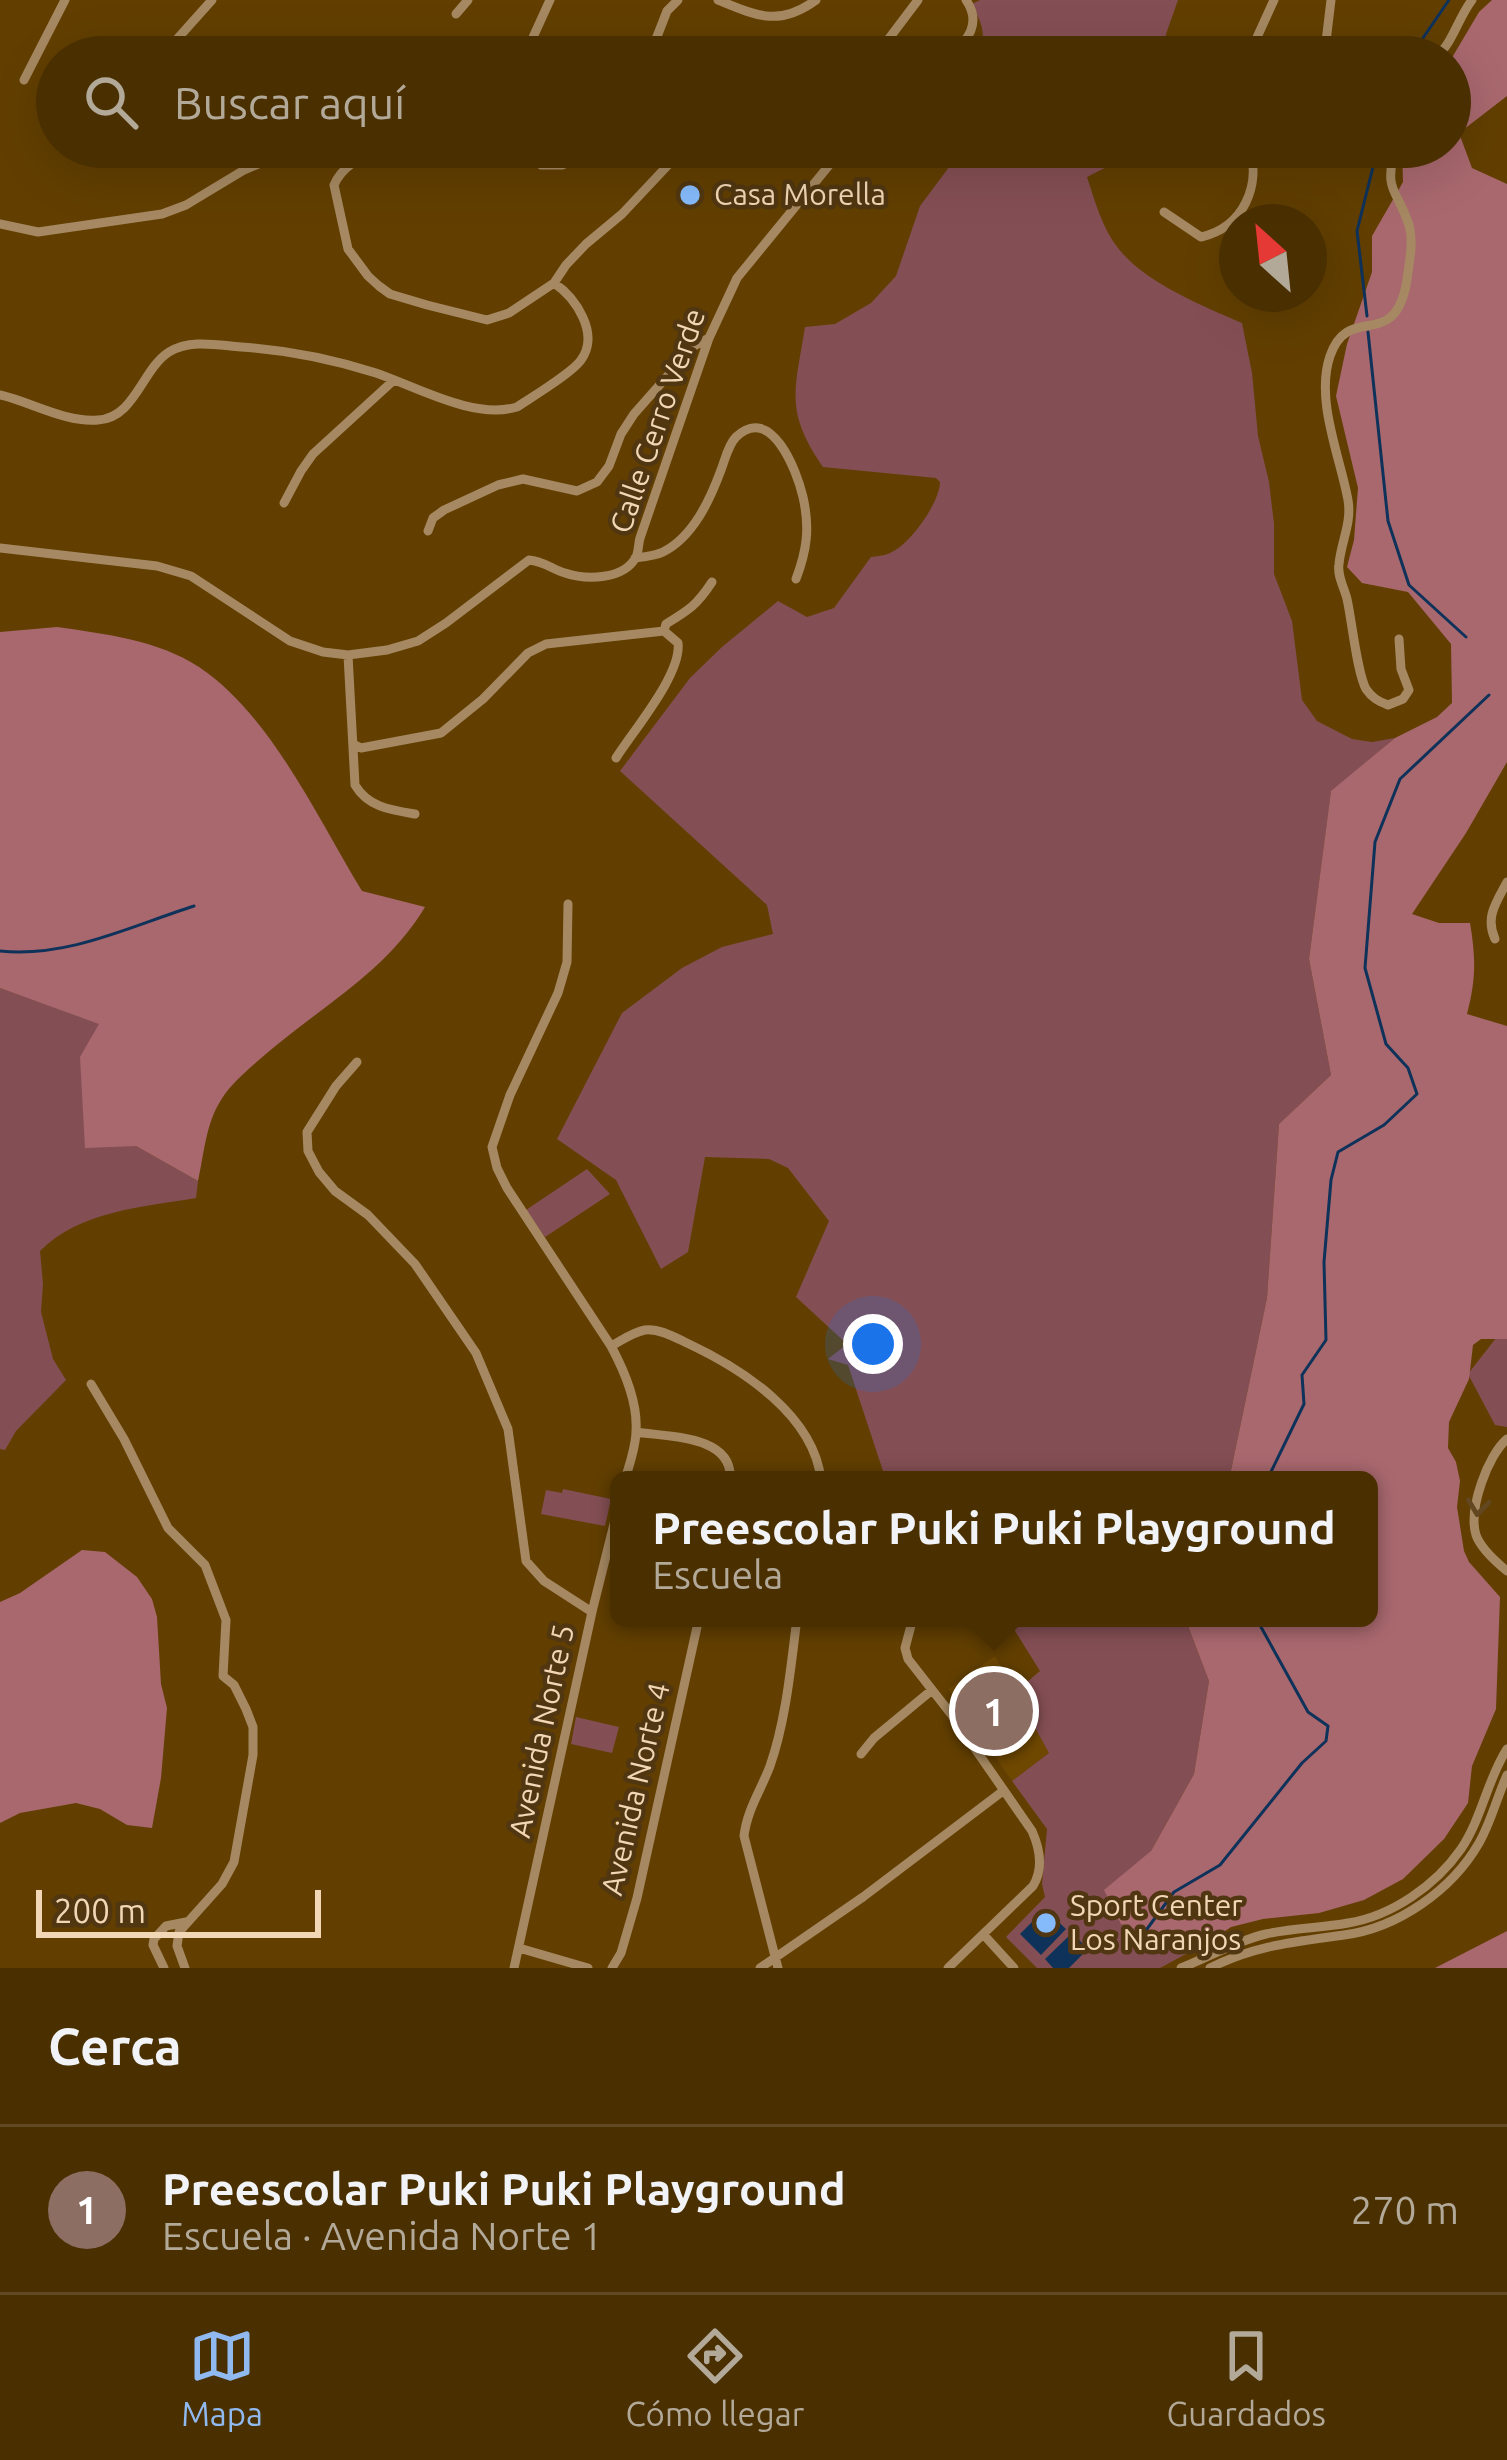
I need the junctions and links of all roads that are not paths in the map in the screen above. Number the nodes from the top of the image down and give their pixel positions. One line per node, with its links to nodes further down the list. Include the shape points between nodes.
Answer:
1 (65, 0): 14 (street)
2 (212, 0): 15 (street)
3 (468, 0): 13 (street)
4 (550, 0): 16 (street)
5 (678, 0): 17 (street)
6 (718, 0): 7 (street, via 780,18)
7 (816, 0)
8 (918, 0): 18 (street)
9 (966, 0): 19 (street, via 973,9)
10 (1274, 0): 20 (street)
11 (1331, 0): 21 (street)
12 (1472, 0): 22 (street)
13 (456, 14)
14 (47, 36)
15 (180, 36)
16 (534, 36)
17 (657, 36)
18 (891, 36)
19 (969, 36)
20 (1258, 36)
21 (1326, 36)
22 (1451, 36)
23 (36, 57): 24 (street)
24 (24, 80)
25 (249, 168): 32 (street, via 161,214 38,232)
26 (345, 168): 33 (street, via 334,185 348,248 390,294 488,320)
27 (665, 168): 33 (street)
28 (827, 168): 34 (street, Calle Cerro Verde, via 736,278)
29 (1255, 168): 31 (street, via 1245,206 1214,234 1201,237)
30 (1392, 168): 44 (street, via 1390,183 1410,228 1401,303 1382,325 1344,333 1325,373 1349,516 1340,579 1363,682 1388,705 1408,690)
31 (1164, 212)
32 (0, 224)
33 (554, 284): 35 (street, via 583,316 587,345 580,362 517,407 471,408)
34 (709, 338): 38 (street, via 634,414 597,482 578,491 524,479 498,485 444,510); 40 (street, Calle Cerro Verde)
35 (394, 380): 36 (street, via 318,357 194,344 166,354 134,397 104,420); 37 (street, via 313,454)
36 (0, 394)
37 (284, 503)
38 (428, 531)
39 (0, 548): 45 (street, Calle Cerro Verde, via 191,576 290,641)
40 (635, 559): 41 (street, via 662,553 683,536 712,494 732,441 759,427 775,435 802,496 808,548); 45 (street, Calle Cerro Verde, via 610,575 590,576 529,560 418,641)
41 (796, 578)
42 (712, 582): 43 (street)
43 (664, 631): 46 (street, via 546,644 441,733); 47 (street, via 680,656)
44 (1399, 639)
45 (348, 655): 46 (street)
46 (355, 746): 48 (street, via 358,792 377,806)
47 (616, 758)
48 (415, 814)
49 (1507, 883): 51 (street, via 1491,910)
50 (568, 904): 53 (street, via 558,993 492,1147 507,1188)
51 (1496, 939)
52 (357, 1062): 62 (street, via 308,1132 308,1151 335,1191 415,1264 476,1353 508,1429 526,1561)
53 (611, 1346): 55 (street, via 633,1399); 59 (street, via 656,1330 743,1373 774,1397)
54 (92, 1384): 71 (street, via 168,1528 206,1565 226,1620 223,1676 253,1726 234,1862)
55 (636, 1432): 57 (street); 58 (street, via 709,1445)
56 (1507, 1439): 61 (street, one-way to 61, via 1478,1492 1475,1518 1476,1535)
57 (627, 1471)
58 (731, 1471)
59 (820, 1471)
60 (610, 1540): 62 (street, Avenida Norte 5)
61 (1507, 1571)
62 (592, 1612): 73 (street, Avenida Norte 5)
63 (697, 1627): 79 (street, Avenida Norte 4, via 637,1898)
64 (796, 1627): 74 (street, via 771,1764 744,1836)
65 (910, 1627): 66 (street, via 904,1648)
66 (932, 1690): 68 (street); 70 (street)
67 (1507, 1749): 83 (street, via 1464,1845 1415,1894 1371,1918 1264,1935)
68 (861, 1754)
69 (1507, 1774): 84 (street, via 1472,1854 1416,1907 1358,1933 1293,1940)
70 (1003, 1791): 72 (street, via 1032,1831 1040,1862 1033,1886); 74 (street)
71 (186, 1922): 75 (street, via 154,1939); 76 (street, via 177,1946)
72 (983, 1934): 81 (street); 82 (street)
73 (519, 1948): 77 (street, Avenida Norte 5); 78 (street)
74 (776, 1962): 80 (street)
75 (164, 1968)
76 (184, 1968)
77 (514, 1968)
78 (588, 1968)
79 (612, 1968)
80 (760, 1968)
81 (948, 1968)
82 (1014, 1968)
83 (1180, 1968)
84 (1210, 1968)

